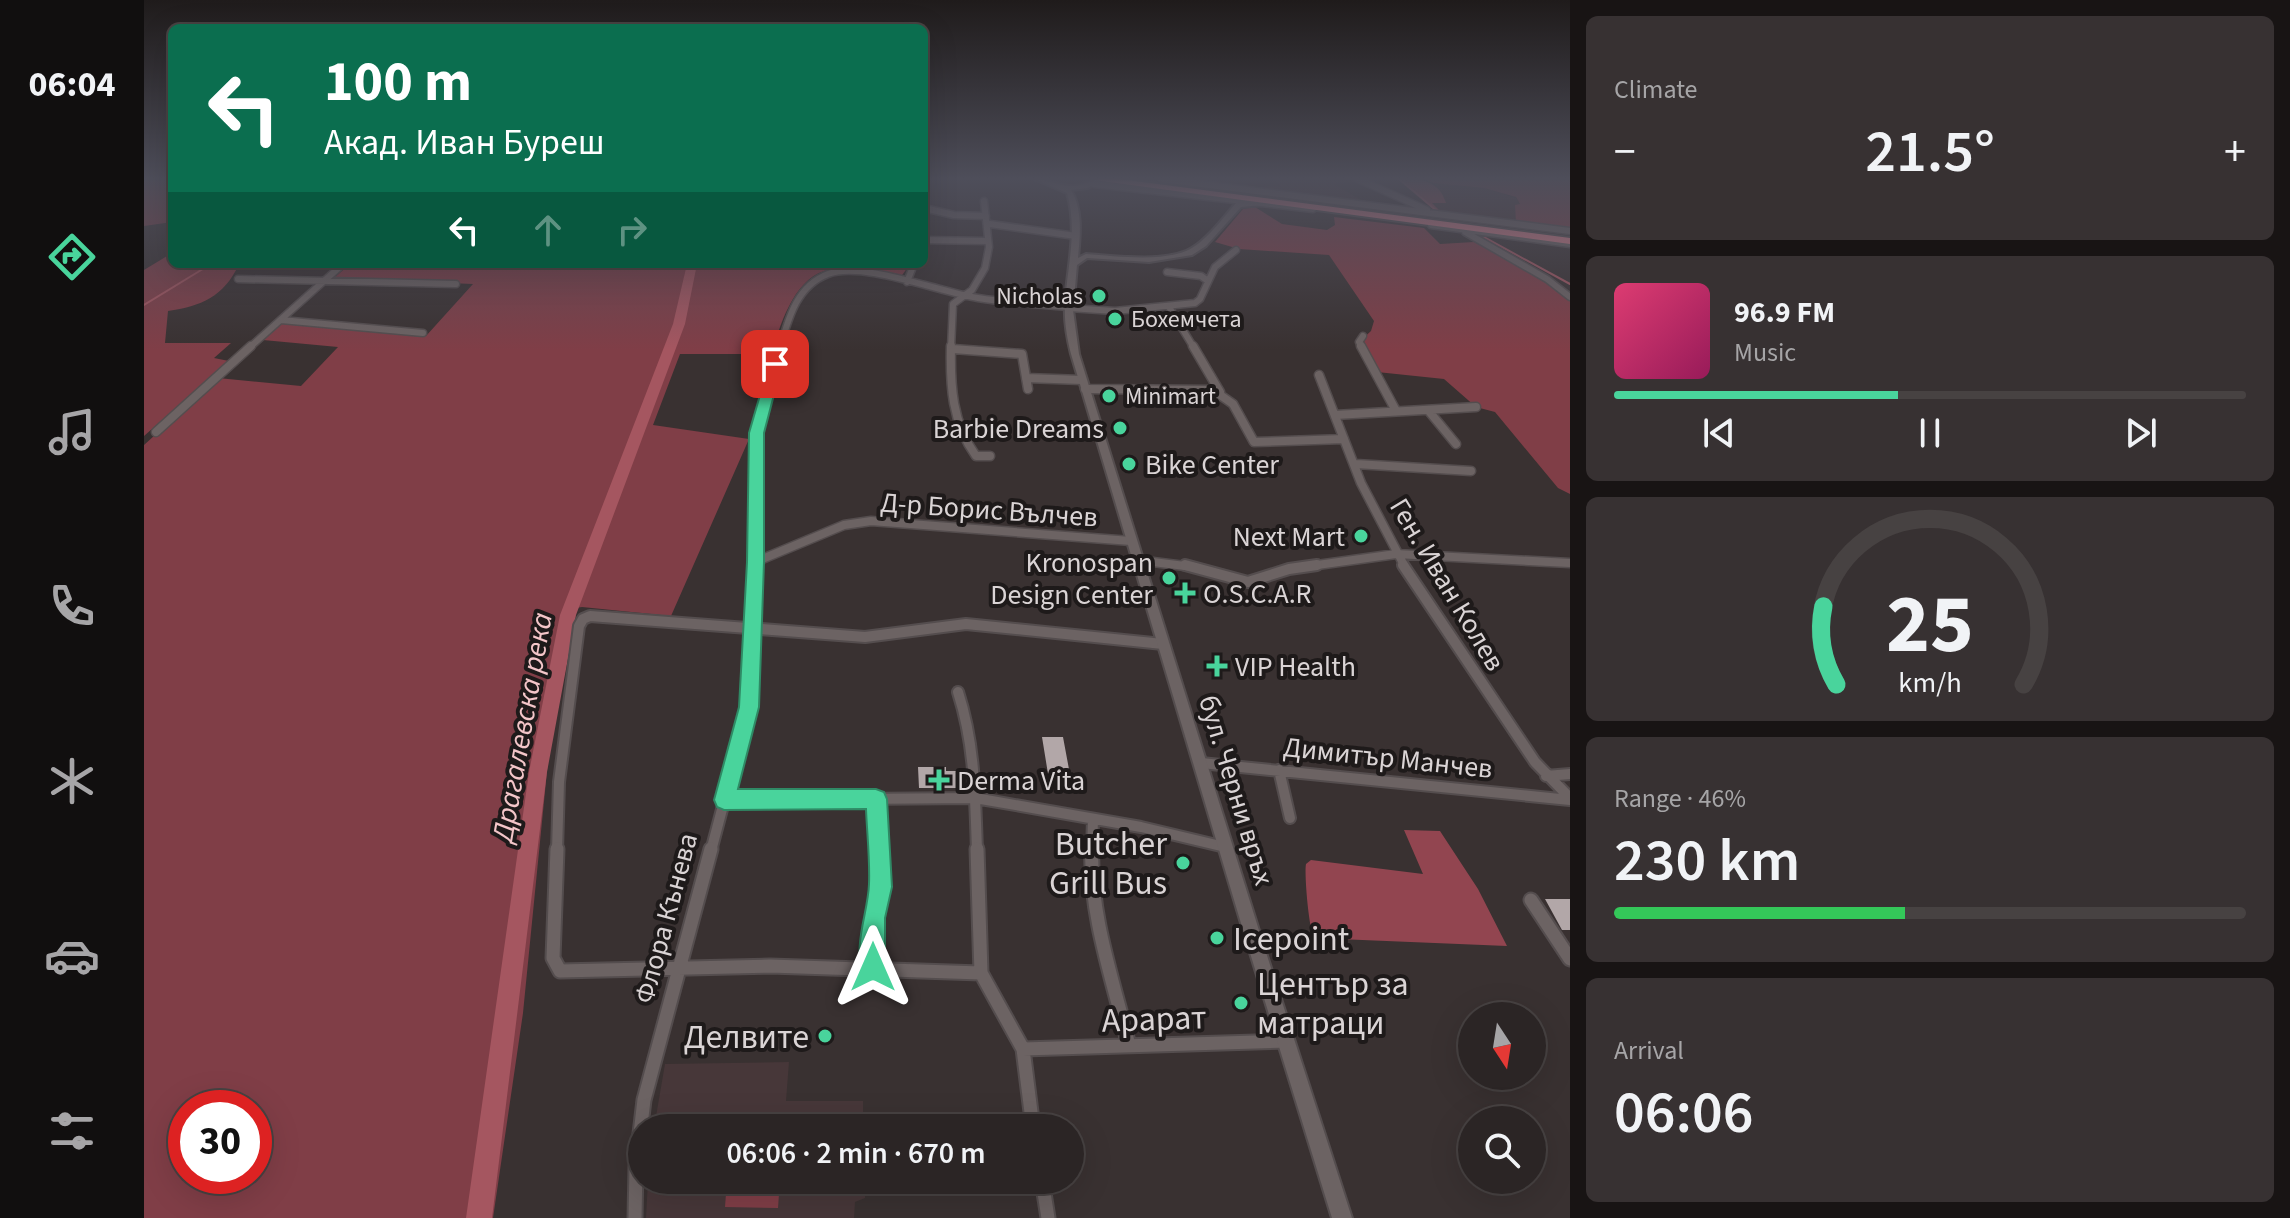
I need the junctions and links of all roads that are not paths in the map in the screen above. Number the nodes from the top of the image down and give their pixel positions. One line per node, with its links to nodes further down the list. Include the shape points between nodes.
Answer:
1 (988, 236): 8 (street)
2 (1076, 236): 10 (main road, бул. Черни връх)
3 (1211, 236): 10 (main road, via 1182,256 1086,256)
4 (1471, 236): 20 (street)
5 (1541, 236): 6 (street)
6 (1570, 238)
7 (928, 240): 8 (street)
8 (987, 241): 19 (street, via 984,273)
9 (1236, 250): 16 (street, via 1215,267)
10 (1073, 264): 21 (main road, бул. Черни връх)
11 (339, 268): 15 (street)
12 (912, 268): 17 (street)
13 (1167, 272): 16 (street)
14 (238, 279): 15 (street)
15 (324, 281): 18 (street); 23 (street)
16 (1208, 281): 22 (street, via 1198,301)
17 (907, 282): 19 (street, Флора Кънева); 45 (street, Флора Кънева, via 831,273 791,310 756,433)
18 (456, 284)
19 (962, 296): 21 (street, Флора Кънева); 26 (street, via 953,304)
20 (1570, 297)
21 (1069, 307): 22 (street, Флора Кънева); 29 (main road, бул. Черни връх)
22 (1169, 307): 31 (street)
23 (281, 320): 24 (street); 36 (street)
24 (423, 333)
25 (1363, 336): 33 (street, via 1359,342)
26 (953, 349): 28 (street, via 1022,354); 39 (street, via 956,421 964,442 978,457)
27 (1319, 375): 35 (street, Ген. Иван Колев)
28 (1026, 378): 29 (street); 30 (street)
29 (1084, 384): 31 (street); 42 (main road, бул. Черни връх)
30 (1028, 389)
31 (1220, 392): 37 (street, via 1254,442)
32 (1476, 407): 34 (street)
33 (1395, 409): 34 (street); 35 (street)
34 (1428, 410): 38 (street)
35 (1335, 415): 37 (street, Ген. Иван Колев)
36 (156, 432)
37 (1344, 439): 40 (street, Ген. Иван Колев)
38 (1456, 444)
39 (990, 456)
40 (1356, 464): 41 (street); 43 (street, Ген. Иван Колев)
41 (1471, 471)
42 (1131, 541): 44 (main road, бул. Черни връх); 45 (street, Д-р Борис Вълчев, via 857,522)
43 (1396, 554): 44 (street, via 1289,569 1248,582 1178,563); 46 (street); 53 (street, Ген. Иван Колев)
44 (1137, 560): 48 (main road, бул. Черни връх)
45 (755, 562): 47 (street, Флора Кънева)
46 (1570, 563)
47 (751, 630): 48 (street, via 865,637 966,624); 57 (street, Флора Кънева, via 749,707); 63 (street, via 590,616 579,626 559,782 553,958 560,971)
48 (1163, 644): 50 (main road, бул. Черни връх)
49 (958, 692): 54 (street, via 974,759)
50 (1201, 763): 51 (street, Димитър Манчев); 60 (main road, бул. Черни връх)
51 (1279, 770): 56 (street, Димитър Манчев); 58 (street)
52 (1570, 774): 53 (street)
53 (1546, 776): 56 (street, Ген. Иван Колев)
54 (975, 798): 55 (street); 59 (street); 65 (street)
55 (876, 799): 57 (street); 64 (street, via 880,887 873,918)
56 (1570, 799)
57 (724, 800): 63 (street, Флора Кънева)
58 (1290, 818)
59 (1093, 819): 60 (street); 67 (street, via 1091,869)
60 (1225, 847): 66 (main road, бул. Черни връх)
61 (1531, 900): 62 (street)
62 (1568, 951)
63 (681, 965): 64 (street); 71 (street, Флора Кънева, via 644,1100)
64 (873, 967): 65 (street)
65 (981, 973): 68 (street)
66 (1287, 1041): 67 (street, Арарат); 73 (main road, бул. Черни връх)
67 (1129, 1046): 68 (street, Арарат)
68 (1023, 1049): 69 (street)
69 (1031, 1114)
70 (1044, 1194): 72 (street)
71 (635, 1218)
72 (1048, 1218)
73 (1342, 1218)

